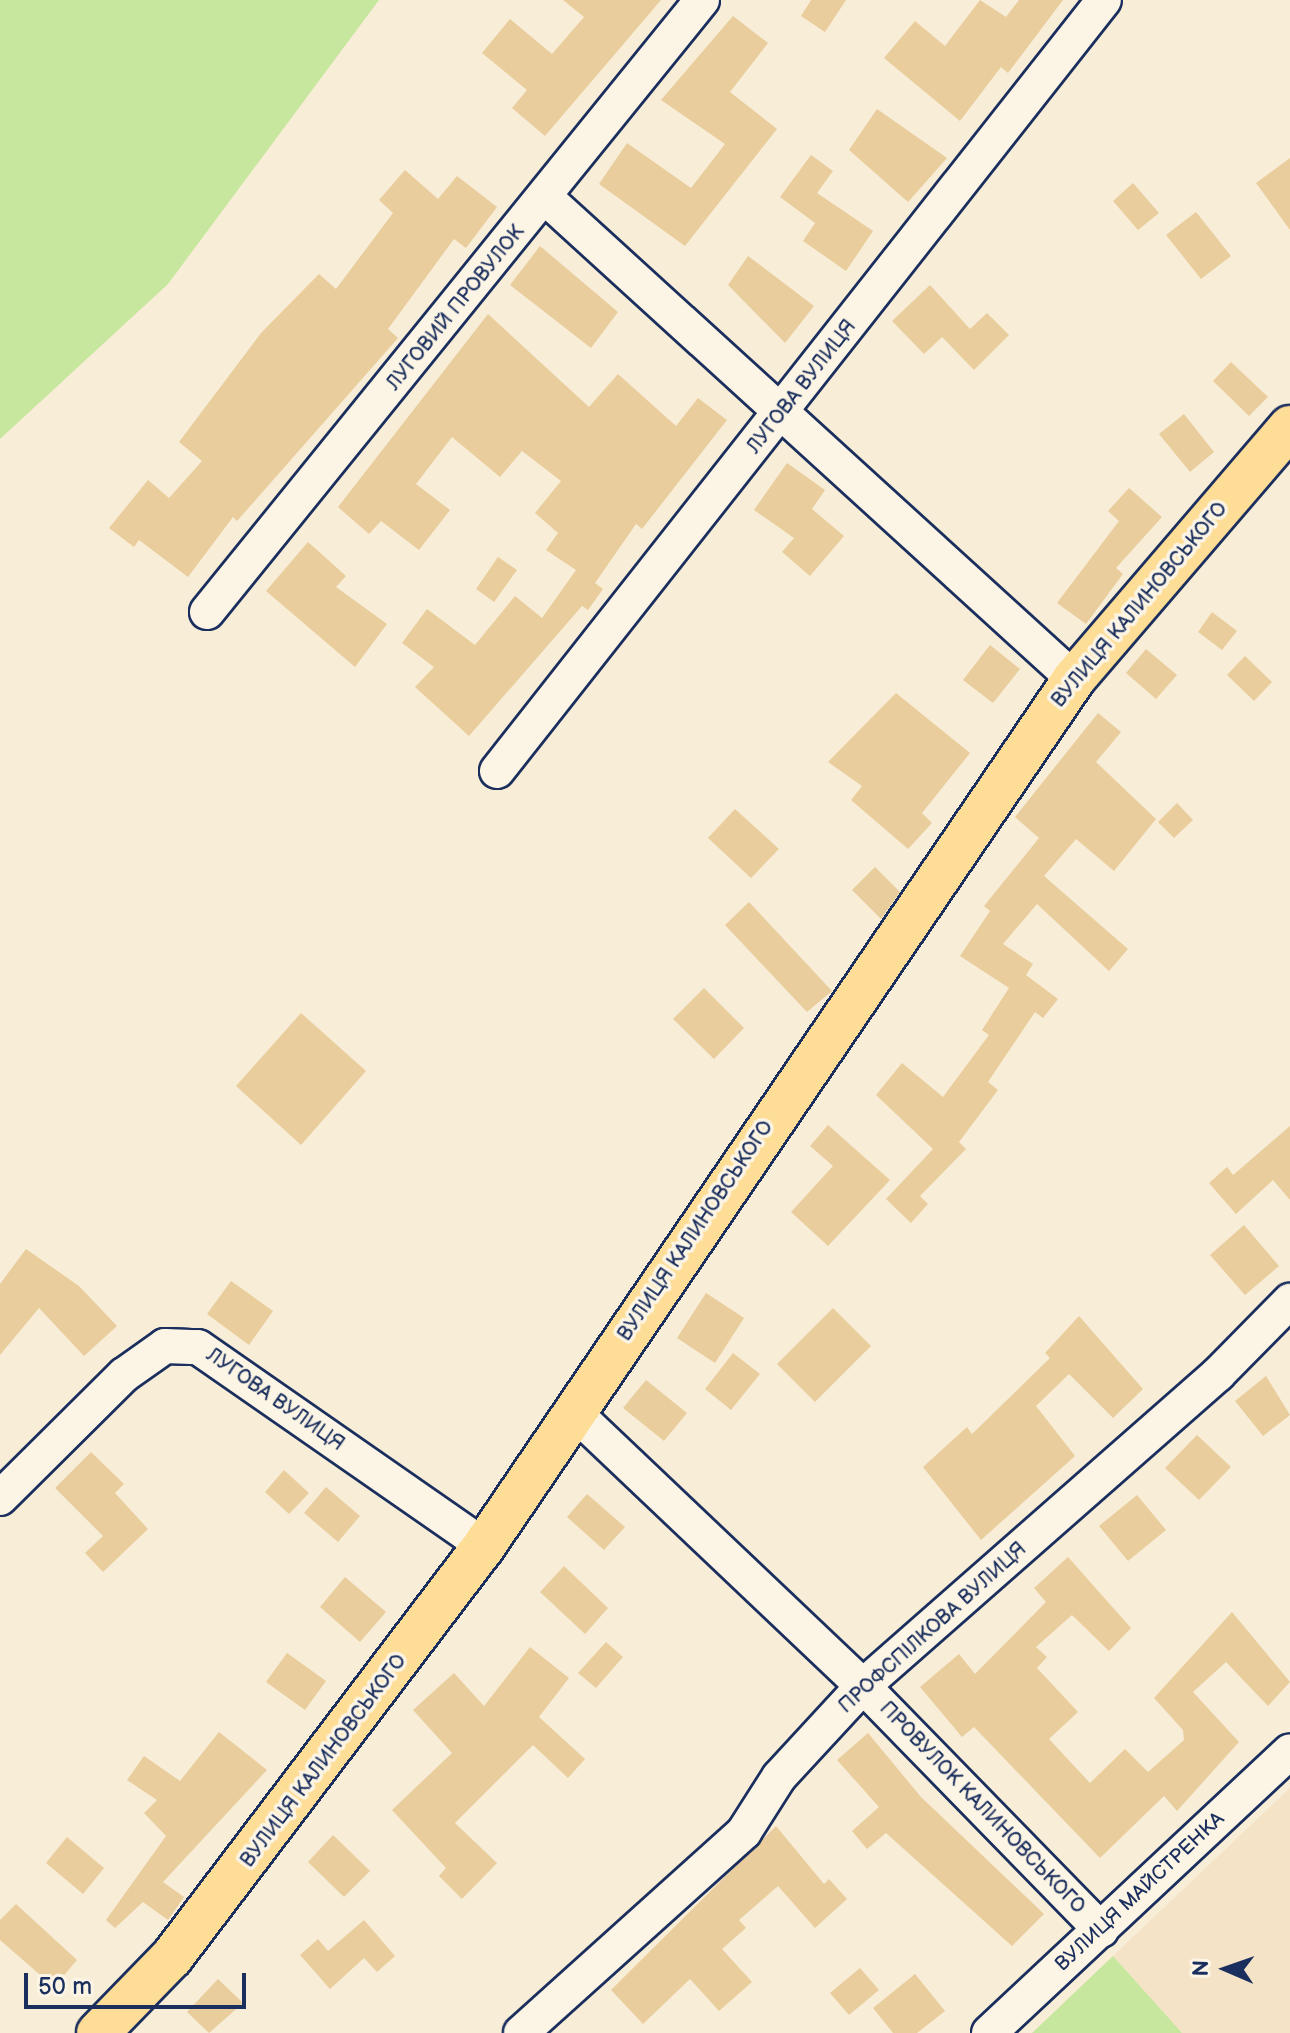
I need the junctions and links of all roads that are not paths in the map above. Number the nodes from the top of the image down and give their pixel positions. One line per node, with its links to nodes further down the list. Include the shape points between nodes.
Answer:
1 (702, 0): 3 (street, ЛУГОВИЙ ПРОВУЛОК)
2 (1104, 0): 4 (street, ЛУГОВА ВУЛИЦЯ)
3 (546, 198): 4 (street); 6 (street, ЛУГОВИЙ ПРОВУЛОК)
4 (784, 411): 7 (street); 8 (street, ЛУГОВА ВУЛИЦЯ)
5 (1290, 427): 7 (main road, ВУЛИЦЯ КАЛИНОВСЬКОГО)
6 (207, 612)
7 (1074, 679): 10 (main road, ВУЛИЦЯ КАЛИНОВСЬКОГО)
8 (497, 771)
9 (1290, 1301): 13 (street, ПРОФСПІЛКОВА ВУЛИЦЯ, via 1218,1374)
10 (573, 1411): 12 (main road, ВУЛИЦЯ КАЛИНОВСЬКОГО); 13 (street, ПРОВУЛОК КАЛИНОВСЬКОГО)
11 (0, 1498): 12 (street, ЛУГОВА ВУЛИЦЯ, via 124,1375 165,1346 198,1347)
12 (484, 1546): 16 (main road, ВУЛИЦЯ КАЛИНОВСЬКОГО, via 172,1957)
13 (863, 1686): 15 (street, ПРОВУЛОК КАЛИНОВСЬКОГО); 17 (street, ПРОФСПІЛКОВА ВУЛИЦЯ, via 779,1777 744,1832)
14 (1290, 1751): 15 (street, ВУЛИЦЯ МАЙСТРЕНКА)
15 (1101, 1930): 18 (street, ВУЛИЦЯ МАЙСТРЕНКА)
16 (98, 2033)
17 (521, 2033)
18 (989, 2033)

